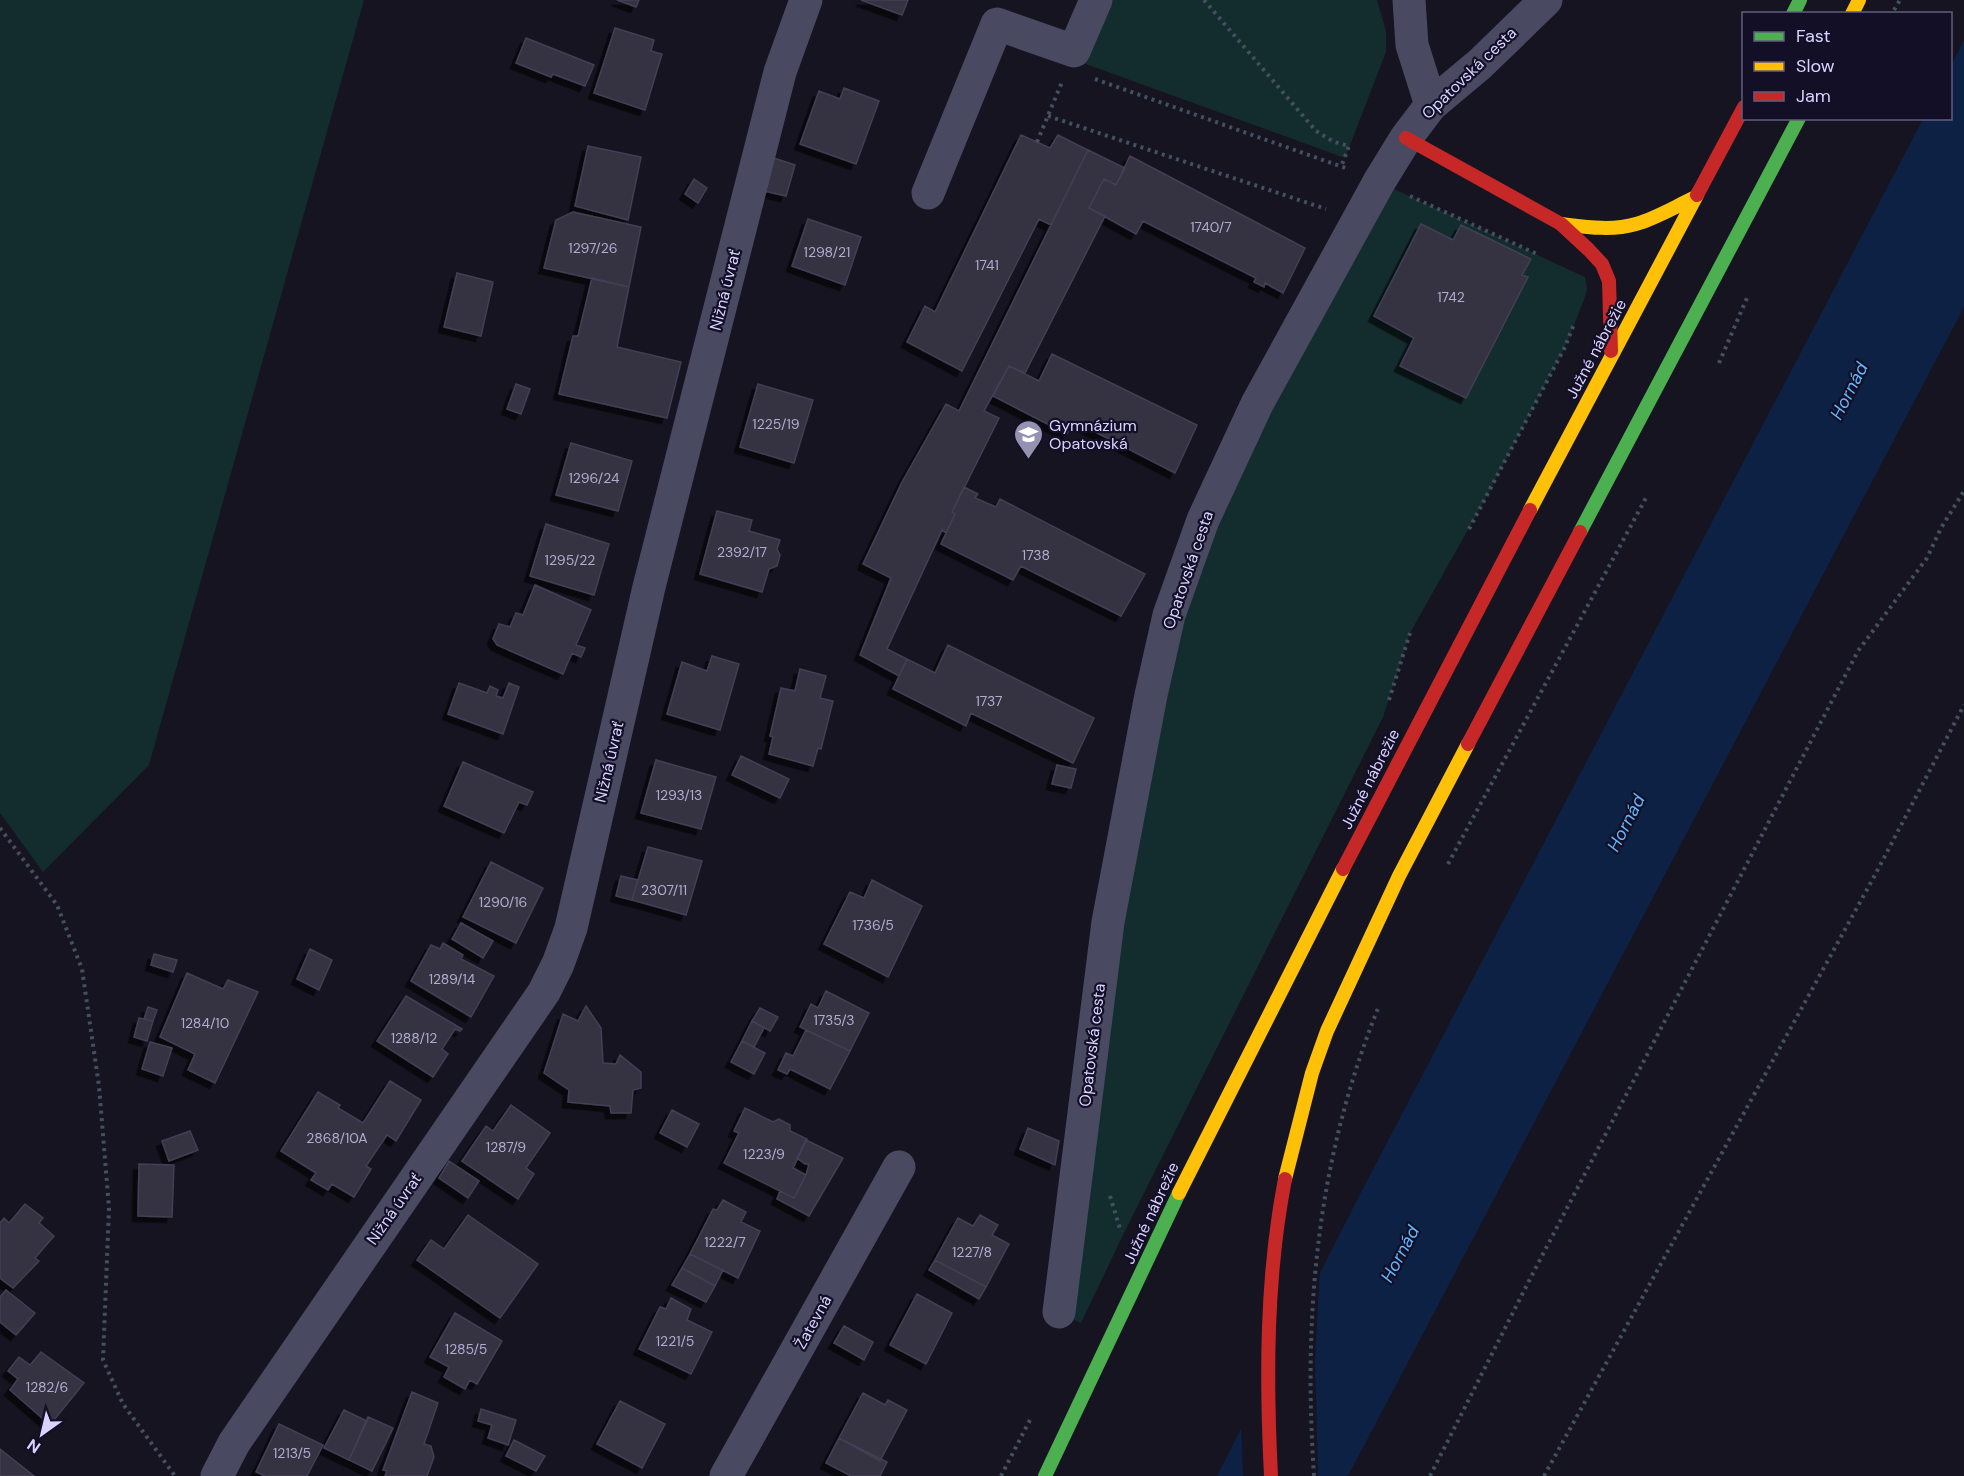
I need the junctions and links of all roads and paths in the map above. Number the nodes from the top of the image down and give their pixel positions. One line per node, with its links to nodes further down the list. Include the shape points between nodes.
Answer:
1 (806, 0): 31 (street, Nižná úvrať, via 780,72 649,586 571,928 558,964 544,992 234,1443)
2 (1096, 0): 6 (street)
3 (1204, 0): 6 (path, via 1316,130 1349,146 1341,167)
4 (1409, 0): 7 (street, via 1412,45)
5 (1546, 0): 7 (street, Opatovská cesta)
6 (1070, 60): 9 (path); 13 (street, via 997,24)
7 (1431, 105): 11 (street, Opatovská cesta)
8 (1742, 109): 14 (highway, Južné nábrežie)
9 (1048, 116): 12 (path); 16 (path)
10 (1798, 120): 34 (highway, via 1399,876 1317,1056 1283,1183 1269,1290 1267,1395)
11 (1407, 138): 17 (highway); 29 (street, Opatovská cesta, via 1378,182 1257,404 1203,520 1169,615 1108,922)
12 (1037, 142)
13 (928, 193)
14 (1696, 197): 17 (highway, via 1626,226); 20 (highway, Južné nábrežie)
15 (1416, 198): 18 (path)
16 (1323, 208)
17 (1561, 224): 20 (highway, via 1602,264 1609,281)
18 (1534, 252)
19 (1576, 319): 23 (path)
20 (1611, 356): 33 (highway, Južné nábrežie, via 1198,1152)
21 (1964, 492): 36 (path, via 1927,558 1858,651)
22 (1647, 496): 26 (path)
23 (1469, 529)
24 (1964, 705): 37 (path, via 1875,875)
25 (0, 828): 30 (path, via 57,905 82,969 99,1086 109,1208 104,1360 123,1404)
26 (1444, 873)
27 (1383, 996): 35 (path, via 1354,1075 1320,1221 1312,1308)
28 (899, 1167): 32 (street, Žatevná)
29 (1059, 1312)
30 (175, 1476)
31 (217, 1476)
32 (726, 1476)
33 (1045, 1476)
34 (1271, 1476)
35 (1314, 1476)
36 (1430, 1476)
37 (1544, 1476)

